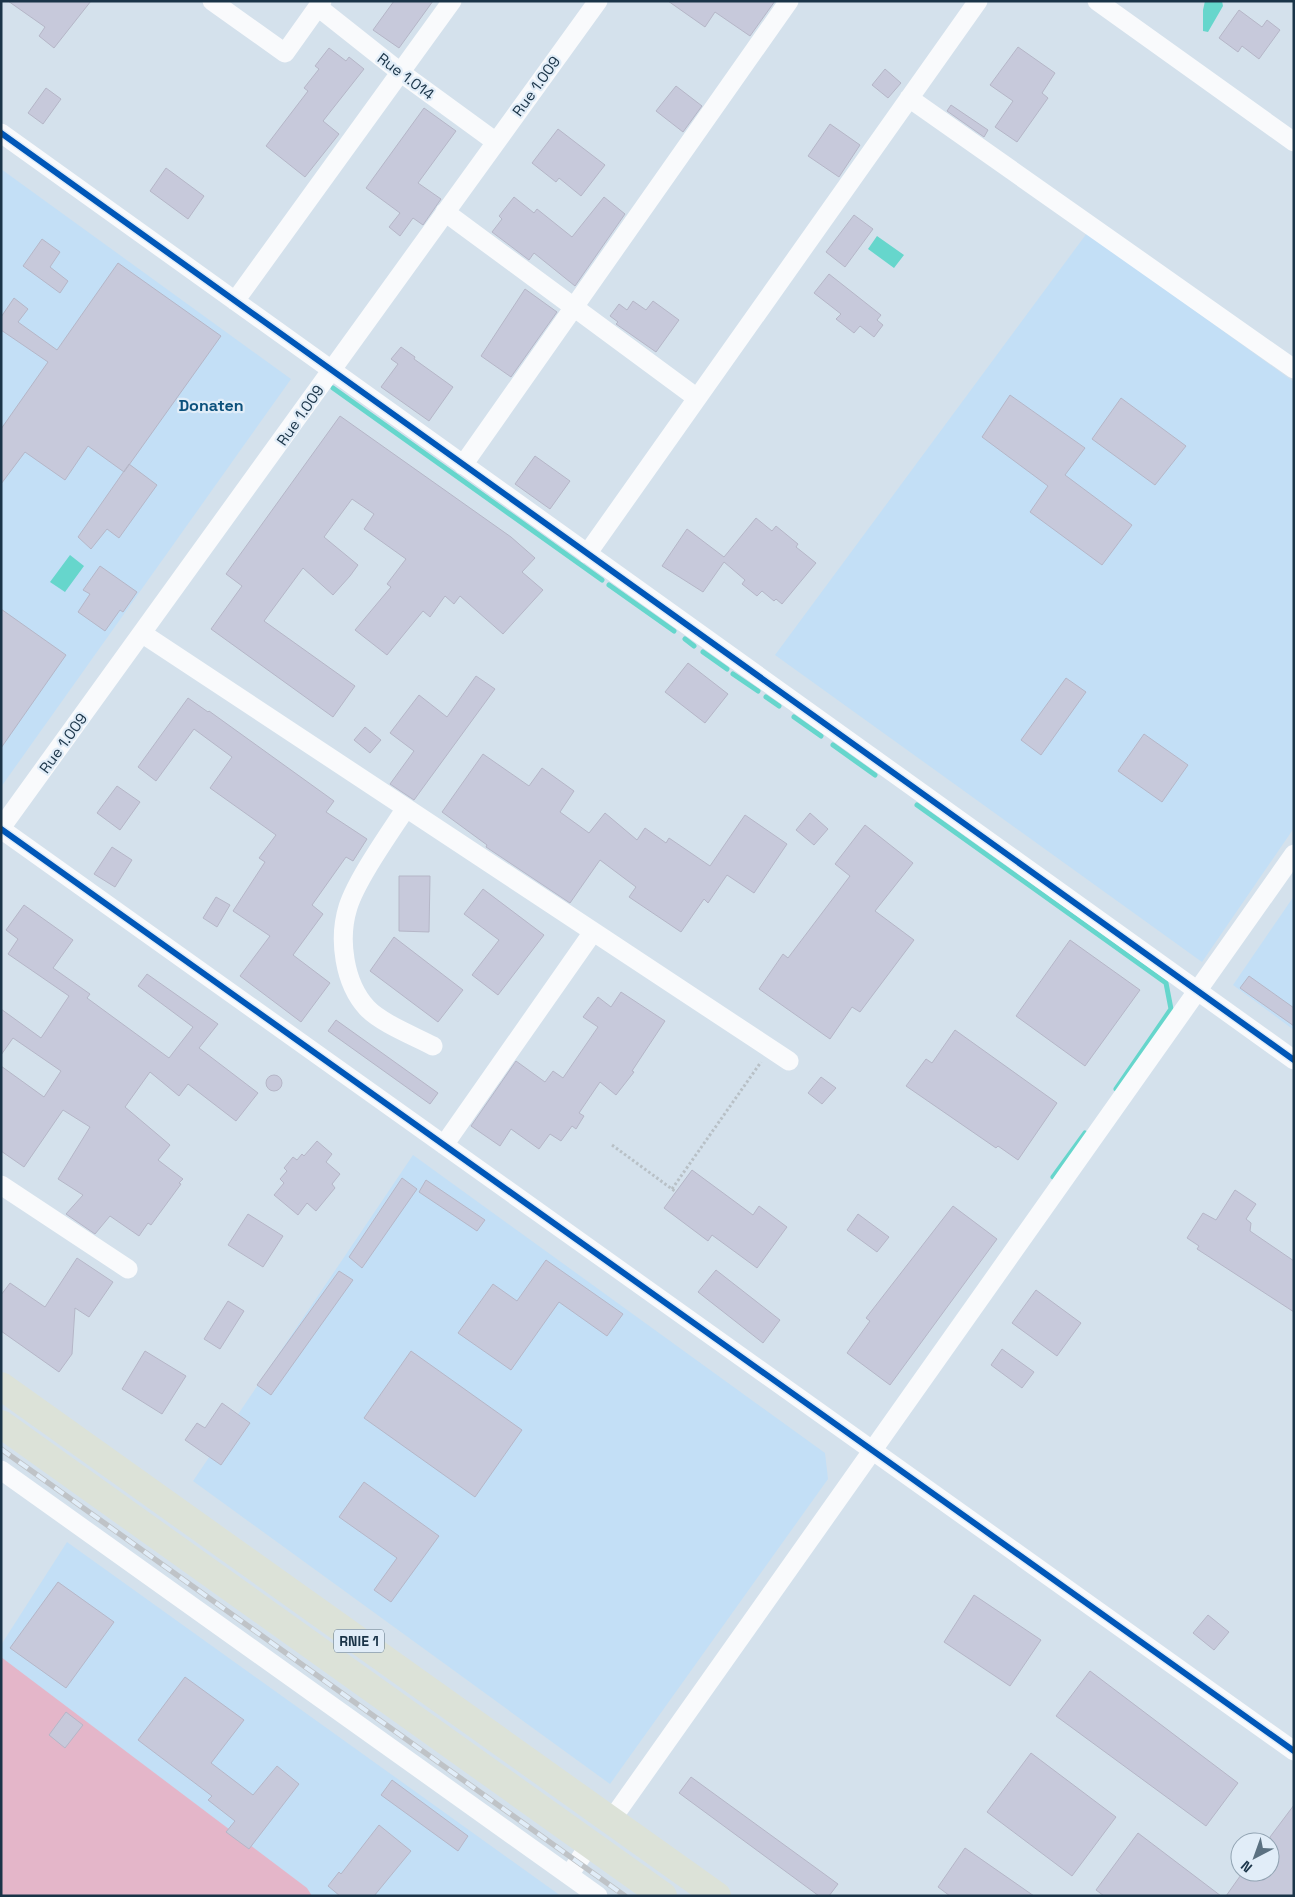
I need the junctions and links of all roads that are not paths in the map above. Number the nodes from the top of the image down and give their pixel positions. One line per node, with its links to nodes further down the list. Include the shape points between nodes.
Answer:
1 (212, 1): 7 (street, via 285,53)
2 (452, 1): 8 (street)
3 (598, 1): 11 (street, Rue 1.009)
4 (789, 1): 15 (street)
5 (978, 1): 9 (street)
6 (1097, 1): 12 (street)
7 (320, 4): 8 (street, Rue 1.014)
8 (400, 72): 11 (street, Rue 1.014); 14 (street)
9 (909, 98): 16 (street); 18 (street)
10 (1, 133): 14 (street)
11 (496, 142): 13 (street, Rue 1.009)
12 (1294, 142)
13 (445, 212): 15 (street); 17 (street, Rue 1.009)
14 (235, 301): 17 (street)
15 (574, 307): 18 (street); 19 (street)
16 (1294, 369)
17 (331, 370): 19 (street); 21 (street, Rue 1.009)
18 (697, 398): 20 (street)
19 (463, 465): 20 (street)
20 (587, 554): 26 (street)
21 (143, 634): 22 (street); 23 (street, Rue 1.009)
22 (406, 808): 25 (street); 27 (street, via 348,906 346,964 354,990 368,1010)
23 (1, 829): 30 (street)
24 (1294, 854): 26 (street)
25 (593, 932): 29 (street); 30 (street)
26 (1197, 991): 28 (street); 35 (street)
27 (433, 1046)
28 (1294, 1060)
29 (789, 1061)
30 (444, 1145): 35 (street)
31 (1, 1185): 32 (street)
32 (128, 1269)
33 (1, 1386): 38 (highway, RNIE 1)
34 (1, 1424): 39 (highway, RNIE 1)
35 (872, 1451): 37 (street); 38 (street)
36 (1, 1470): 40 (street)
37 (1294, 1751)
38 (612, 1819): 43 (highway, RNIE 1)
39 (590, 1844): 40 (street); 42 (highway, RNIE 1)
40 (569, 1874): 41 (street)
41 (598, 1896)
42 (663, 1896)
43 (717, 1896)

